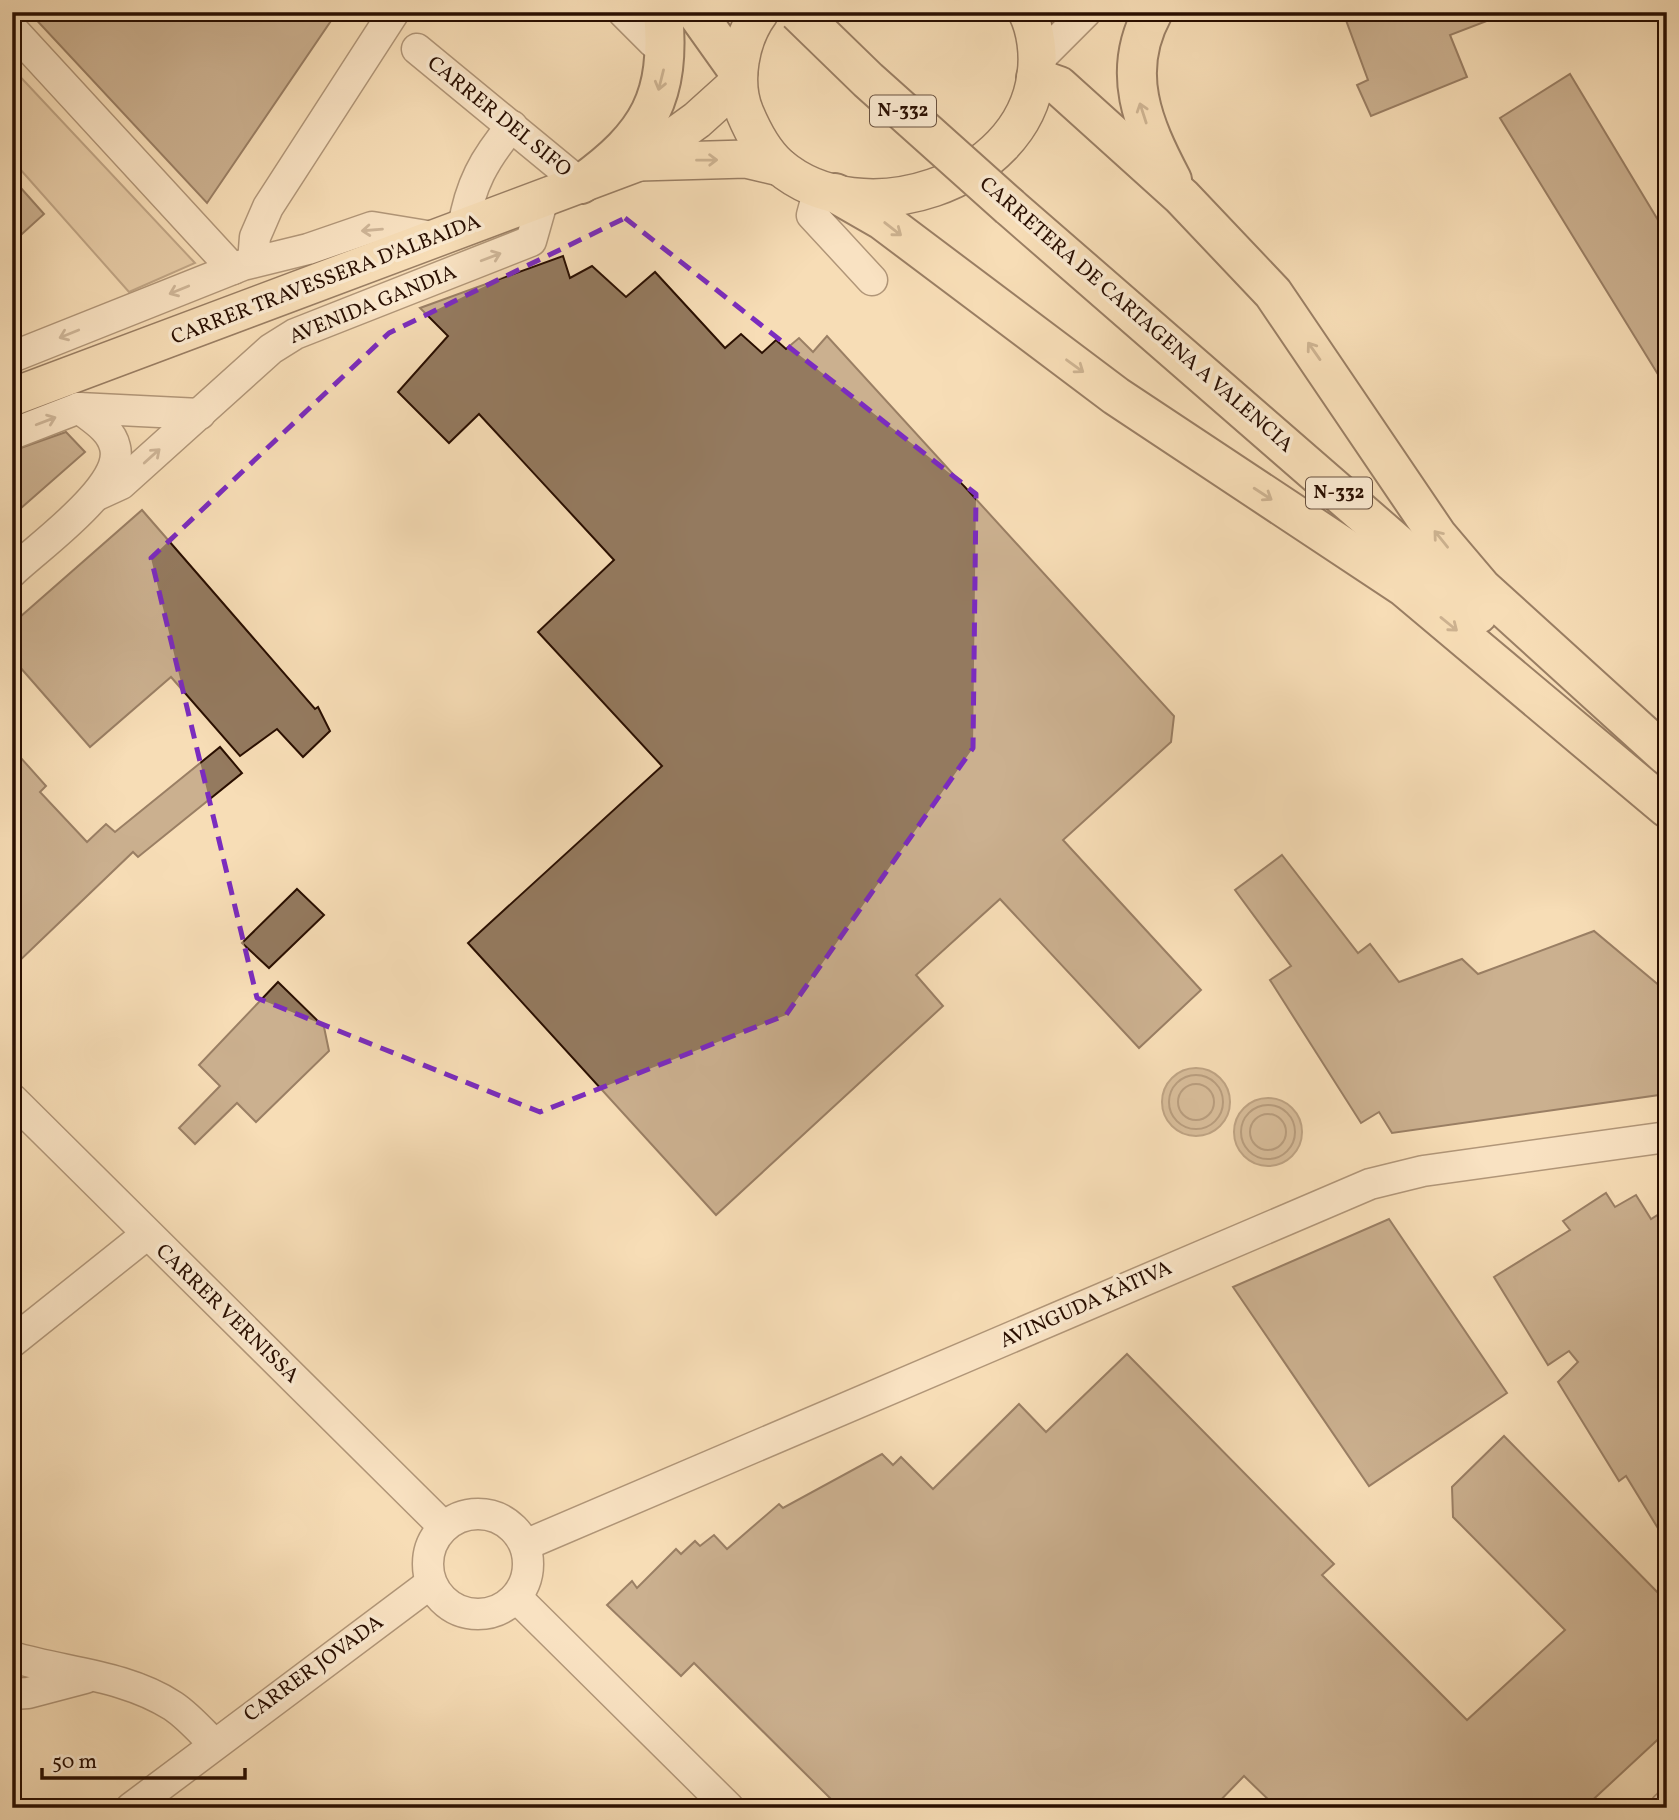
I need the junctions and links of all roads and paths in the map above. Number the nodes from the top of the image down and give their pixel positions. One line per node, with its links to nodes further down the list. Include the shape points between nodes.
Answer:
1 (394, 12): 22 (street, via 282,184)
2 (623, 12): 9 (street)
3 (696, 12): 13 (highway)
4 (760, 12): 13 (main road, via 747,39)
5 (798, 12): 34 (highway, CARRETERA DE CARTAGENA A VALENCIA / N-332, bridge, via 1010,206)
6 (1027, 12): 12 (main road)
7 (1086, 12): 12 (street)
8 (1153, 12): 19 (highway, one-way to 8, via 1153,143 1136,93 1137,59)
9 (658, 27): 17 (highway, one-way to 17, via 666,58 654,105 643,126 612,161)
10 (12, 29): 22 (street)
11 (417, 49): 14 (street, CARRER DEL SIFO)
12 (1037, 69): 18 (main road, via 1031,103 1021,122 998,150 973,169 910,193 862,196); 19 (highway)
13 (738, 77): 15 (main road, CARRER TRAVESSERA D'ALBAIDA, via 696,120); 16 (main road, via 750,125)
14 (512, 126): 17 (street, CARRER DEL SIFO); 21 (street, via 489,153)
15 (639, 162): 16 (main road, CARRER TRAVESSERA D'ALBAIDA, one-way to 16, via 746,159); 17 (main road, CARRER TRAVESSERA D'ALBAIDA)
16 (780, 167): 18 (main road)
17 (581, 184): 20 (main road, CARRER TRAVESSERA D'ALBAIDA)
18 (827, 191): 23 (street, via 812,215); 35 (highway, one-way to 35, via 883,220 1116,396 1404,587)
19 (1182, 197): 33 (highway, one-way to 19, via 1482,588 1437,535 1273,293)
20 (543, 199): 21 (main road, CARRER TRAVESSERA D'ALBAIDA); 29 (street, AVENIDA GANDIA, one-way to 20, via 271,349 295,334 531,241)
21 (451, 233): 22 (street, one-way to 22, via 372,228); 25 (main road, CARRER TRAVESSERA D'ALBAIDA)
22 (243, 265): 24 (street, one-way to 24)
23 (872, 280)
24 (125, 312): 25 (street); 26 (street, one-way to 26)
25 (188, 332): 27 (main road, CARRER TRAVESSERA D'ALBAIDA)
26 (12, 356)
27 (12, 397)
28 (79, 408): 29 (street); 30 (street, one-way to 28); 31 (street, via 104,427 116,448 114,465)
29 (200, 414): 31 (street, AVENIDA GANDIA, one-way to 29, via 121,484)
30 (12, 434)
31 (97, 495): 32 (street)
32 (12, 572)
33 (1667, 756)
34 (1667, 781)
35 (1667, 808)
36 (12, 1099): 38 (street, CARRER VERNISSA)
37 (1667, 1138): 41 (street, AVINGUDA XÀTIVA, via 1423,1171 1370,1184)
38 (146, 1235): 39 (street); 40 (street, CARRER VERNISSA)
39 (12, 1342)
40 (443, 1526): 41 (street, via 457,1517 489,1514 511,1525); 42 (street, via 428,1553)
41 (525, 1545): 43 (street, via 528,1573)
42 (431, 1583): 43 (street, via 453,1608 468,1614 501,1609); 47 (street, CARRER JOVADA)
43 (516, 1597): 49 (street)
44 (12, 1657): 45 (street)
45 (96, 1675): 46 (street); 47 (street, via 144,1690 174,1707)
46 (12, 1694)
47 (213, 1743): 48 (street, CARRER JOVADA)
48 (131, 1808)
49 (729, 1808)

